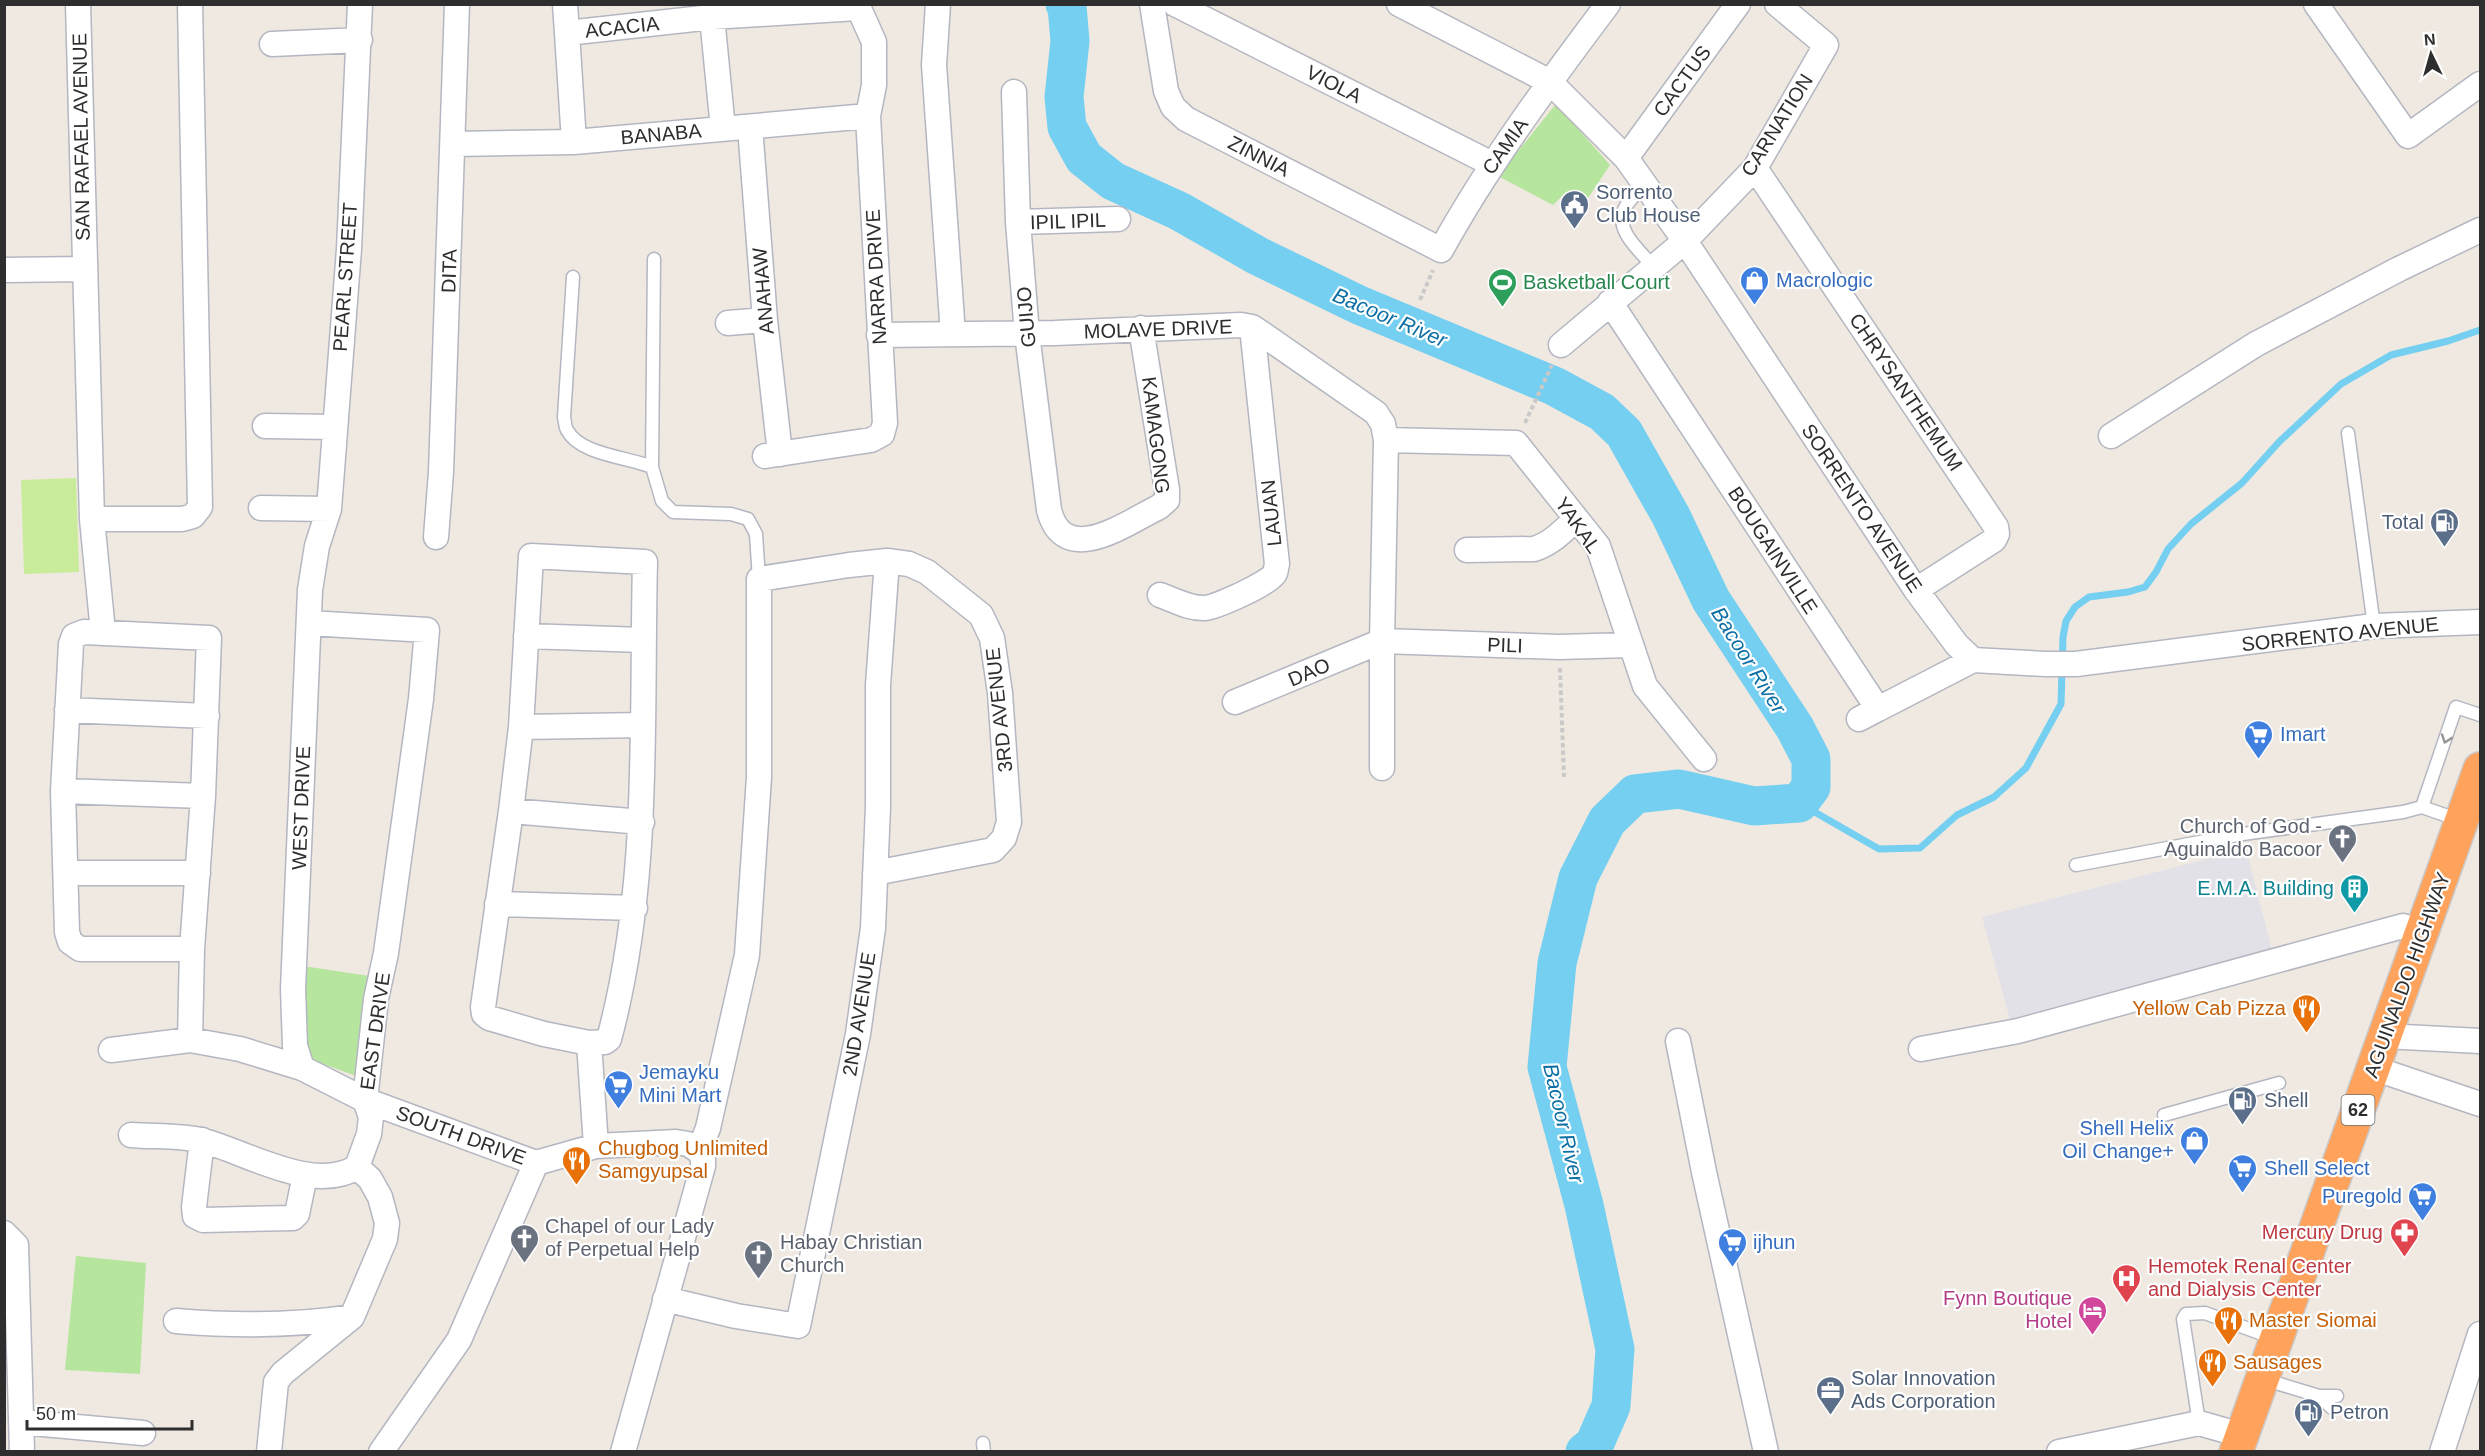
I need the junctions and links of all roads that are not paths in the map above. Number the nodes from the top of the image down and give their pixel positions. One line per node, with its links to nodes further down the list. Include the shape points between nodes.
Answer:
1 (78, 4): 39 (street, SAN RAFAEL AVENUE)
2 (190, 4): 60 (street, via 200,507 194,516 182,519)
3 (360, 4): 18 (street, PEARL STREET)
4 (457, 4): 27 (street, DITA)
5 (565, 4): 17 (street)
6 (938, 4): 47 (street, via 934,65)
7 (1152, 4): 36 (street, ZINNIA, via 1166,91 1173,107 1186,119)
8 (1175, 4): 29 (street, VIOLA)
9 (1399, 4): 20 (street, SORRENTO AVENUE)
10 (1608, 4): 20 (street, CAMIA)
11 (1738, 4): 28 (street, CACTUS)
12 (1777, 4): 30 (street, CARNATION, via 1826,45)
13 (2316, 4): 21 (street, via 2408,136)
14 (857, 6): 16 (street, ACACIA); 23 (street, NARRA DRIVE, via 874,42 874,85)
15 (665, 13): 16 (street, ACACIA); 17 (street, ACACIA)
16 (712, 17): 25 (street)
17 (567, 33): 26 (street, ACACIA)
18 (360, 40): 19 (street); 52 (street, PEARL STREET, via 349,249)
19 (272, 44)
20 (1550, 82): 28 (street, SORRENTO AVENUE); 29 (street, CAMIA)
21 (2481, 84)
22 (1014, 92): 33 (street, GUIJO)
23 (868, 116): 24 (street, BANABA); 49 (street, NARRA DRIVE)
24 (750, 127): 25 (street, BANABA); 43 (street, ANAHAW)
25 (723, 129): 26 (street, BANABA)
26 (574, 142): 27 (street, BANABA)
27 (453, 144): 63 (street, DITA)
28 (1626, 158): 31 (street, SORRENTO AVENUE)
29 (1492, 164): 36 (street, CAMIA)
30 (1755, 168): 35 (street, CARNATION); 68 (street, CHRYSANTHEMUM, via 1996,526 1994,540)
31 (1645, 184): 35 (street, SORRENTO AVENUE); 38 (lane, via 1624,208 1623,229)
32 (1118, 219): 33 (street, IPIL IPIL)
33 (1018, 222): 48 (street, GUIJO)
34 (2481, 230): 54 (street, via 2256,344)
35 (1685, 241): 38 (street, CARNATION); 68 (street, SORRENTO AVENUE)
36 (1441, 250)
37 (654, 259): 57 (lane)
38 (1654, 267): 42 (street, CARNATION)
39 (84, 269): 40 (street); 60 (street, SAN RAFAEL AVENUE)
40 (4, 270)
41 (573, 277): 57 (lane, via 564,417 567,431 579,443 600,453)
42 (1610, 302): 50 (street, CARNATION); 78 (street, BOUGAINVILLE, via 1868,714)
43 (765, 320): 44 (street); 56 (street, ANAHAW)
44 (728, 323)
45 (1252, 327): 46 (street, MOLAVE DRIVE); 55 (street, MOLAVE DRIVE, via 1376,413); 69 (street, LAUAN, via 1275,574 1204,608)
46 (1141, 328): 48 (street, MOLAVE DRIVE); 62 (street, KAMAGONG, via 1167,500 1097,538 1080,541)
47 (953, 334): 48 (street, MOLAVE DRIVE); 49 (street, MOLAVE DRIVE)
48 (1027, 334): 62 (street, GUIJO, via 1049,510 1053,524)
49 (879, 335): 56 (street, NARRA DRIVE, via 885,423 882,434 871,440)
50 (1561, 345)
51 (265, 426): 52 (street)
52 (334, 427): 59 (street, PEARL STREET)
53 (2348, 434): 72 (lane)
54 (2111, 436)
55 (1386, 440): 61 (street, YAKAL, via 1516,443); 76 (street, MOLAVE DRIVE)
56 (773, 455)
57 (652, 467): 67 (lane, via 662,501 673,512 731,514 748,519 756,534)
58 (261, 508): 59 (street)
59 (330, 509): 64 (street, PEARL STREET)
60 (92, 519): 73 (street, SAN RAFAEL AVENUE)
61 (1576, 519): 65 (street, via 1549,543 1533,549); 77 (street, YAKAL, via 1598,546)
62 (1063, 536)
63 (436, 537)
64 (317, 546): 71 (street, WEST DRIVE)
65 (1467, 550)
66 (887, 561): 67 (street, 3RD AVENUE); 97 (street, 2ND AVENUE, via 878,685); 97 (street, 3RD AVENUE, via 927,572 981,615 992,638 1009,822 1004,838 993,850)
67 (759, 579): 118 (street, via 759,777 747,955 708,1128)
68 (1916, 590): 78 (street, SORRENTO AVENUE)
69 (1160, 595)
70 (2481, 622): 72 (street, SORRENTO AVENUE)
71 (309, 623): 109 (street, WEST DRIVE, via 293,989 295,1046); 112 (street, EAST DRIVE, via 427,630 421,699 386,953 376,999)
72 (2374, 626): 78 (street, SORRENTO AVENUE, via 2076,664)
73 (103, 632): 80 (street, via 84,632 75,636 71,644); 82 (street, via 210,638)
74 (526, 636): 75 (street); 75 (street, via 531,556 645,562); 84 (street)
75 (643, 640): 83 (street)
76 (1382, 640): 77 (street, PILI, via 1559,647); 79 (street, DAO); 86 (street, MOLAVE DRIVE)
77 (1629, 645): 85 (street, YAKAL, via 1645,687)
78 (1973, 660)
79 (1235, 702)
80 (67, 710): 82 (street); 88 (street)
81 (2481, 715): 90 (lane, one-way to 90, via 2456,707)
82 (207, 716): 89 (street)
83 (643, 725): 84 (street); 93 (street)
84 (520, 727): 91 (street)
85 (1704, 759)
86 (1382, 768)
87 (2481, 769): 92 (highway, AGUINALDO HIGHWAY / 62)
88 (63, 792): 89 (street); 95 (street)
89 (203, 796): 96 (street)
90 (2422, 807): 92 (lane); 94 (lane)
91 (512, 811): 93 (street); 98 (street)
92 (2462, 820): 100 (highway, AGUINALDO HIGHWAY / 62)
93 (642, 822): 99 (street)
94 (2076, 864)
95 (66, 873): 96 (street); 101 (street, via 67,932 70,942 80,949)
96 (198, 873): 101 (street)
97 (875, 873): 123 (street, 2ND AVENUE, via 873,928 858,1034 798,1326)
98 (497, 904): 99 (street); 106 (street, via 484,1014)
99 (635, 908): 106 (street, via 609,1039)
100 (2422, 933): 102 (highway, AGUINALDO HIGHWAY / 62); 107 (street, via 2403,926 2018,1031)
101 (192, 949): 103 (street)
102 (2385, 1036): 105 (street); 110 (highway, AGUINALDO HIGHWAY / 62)
103 (190, 1040): 108 (street, SOUTH DRIVE); 109 (street, SOUTH DRIVE, via 240,1049)
104 (1678, 1041): 140 (street)
105 (2481, 1041)
106 (589, 1044): 117 (street)
107 (1921, 1049)
108 (111, 1050)
109 (302, 1068): 112 (street, SOUTH DRIVE)
110 (2373, 1068): 113 (street); 127 (highway, AGUINALDO HIGHWAY / 62)
111 (2279, 1083): 114 (lane)
112 (365, 1100): 119 (street, SOUTH DRIVE); 120 (street, EAST DRIVE, via 369,1134)
113 (2481, 1104)
114 (2164, 1115)
115 (131, 1135): 116 (street)
116 (202, 1140): 121 (street); 121 (street, via 194,1207 195,1216 202,1220 293,1218)
117 (596, 1146): 118 (street, via 676,1142); 119 (street)
118 (699, 1151): 123 (street, via 703,1166)
119 (537, 1162): 138 (street, via 459,1340)
120 (357, 1167): 121 (street, via 337,1176); 124 (street, via 370,1179 380,1197 387,1223 386,1239)
121 (305, 1176)
122 (4, 1233): 132 (street, via 16,1245)
123 (665, 1299): 139 (street)
124 (352, 1317): 125 (street, via 304,1324); 137 (street, via 276,1382)
125 (176, 1322)
126 (2481, 1334): 142 (street)
127 (2276, 1339): 128 (highway, AGUINALDO HIGHWAY / 62); 133 (lane, via 2205,1313 2186,1314 2183,1319)
128 (2262, 1378): 130 (lane); 135 (highway, AGUINALDO HIGHWAY / 62)
129 (2337, 1395): 130 (lane)
130 (2319, 1396): 131 (lane)
131 (2332, 1408)
132 (21, 1422): 134 (street); 136 (street)
133 (2199, 1423): 135 (street); 141 (street)
134 (143, 1433)
135 (2239, 1443)
136 (22, 1452)
137 (269, 1452)
138 (381, 1452)
139 (623, 1452)
140 (1766, 1452)
141 (2059, 1452)
142 (2442, 1452)

